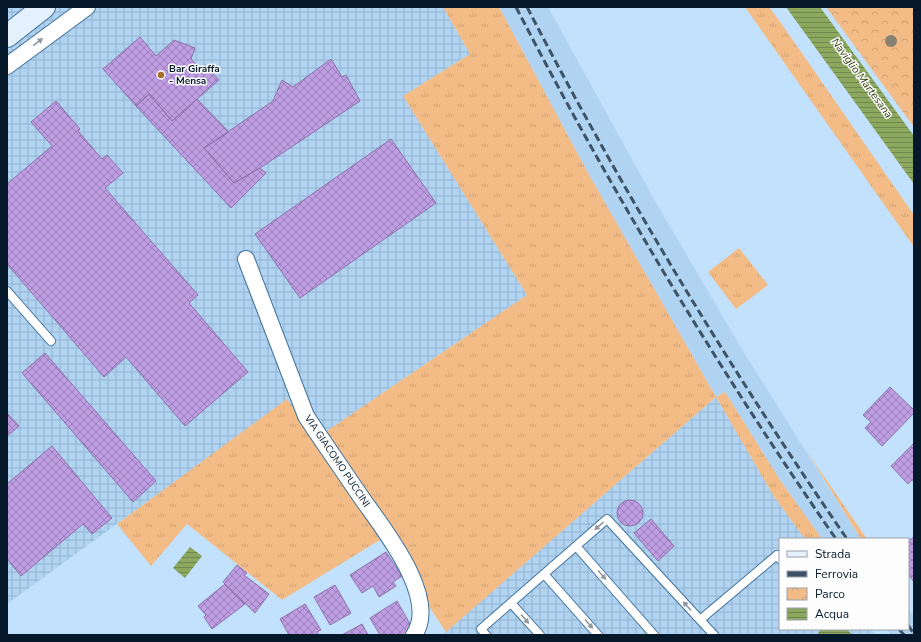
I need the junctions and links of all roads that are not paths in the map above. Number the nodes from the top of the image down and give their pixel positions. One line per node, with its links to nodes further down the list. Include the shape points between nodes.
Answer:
1 (44, 7): 3 (main road)
2 (87, 7): 4 (street, one-way to 2)
3 (7, 36)
4 (7, 66)
5 (246, 259): 13 (street, VIA GIACOMO PUCCINI, via 306,416 397,549 410,573 420,608 419,628)
6 (7, 291): 7 (lane)
7 (51, 341)
8 (576, 546): 10 (lane); 12 (lane, one-way to 8, via 607,519); 17 (lane, one-way to 17)
9 (779, 558): 12 (lane, via 777,556)
10 (544, 574): 11 (lane); 16 (lane, one-way to 16)
11 (511, 603): 14 (lane, via 481,629); 15 (lane, one-way to 15)
12 (700, 620): 18 (lane)
13 (414, 635)
14 (486, 635)
15 (540, 635)
16 (598, 635)
17 (654, 635)
18 (714, 635)

